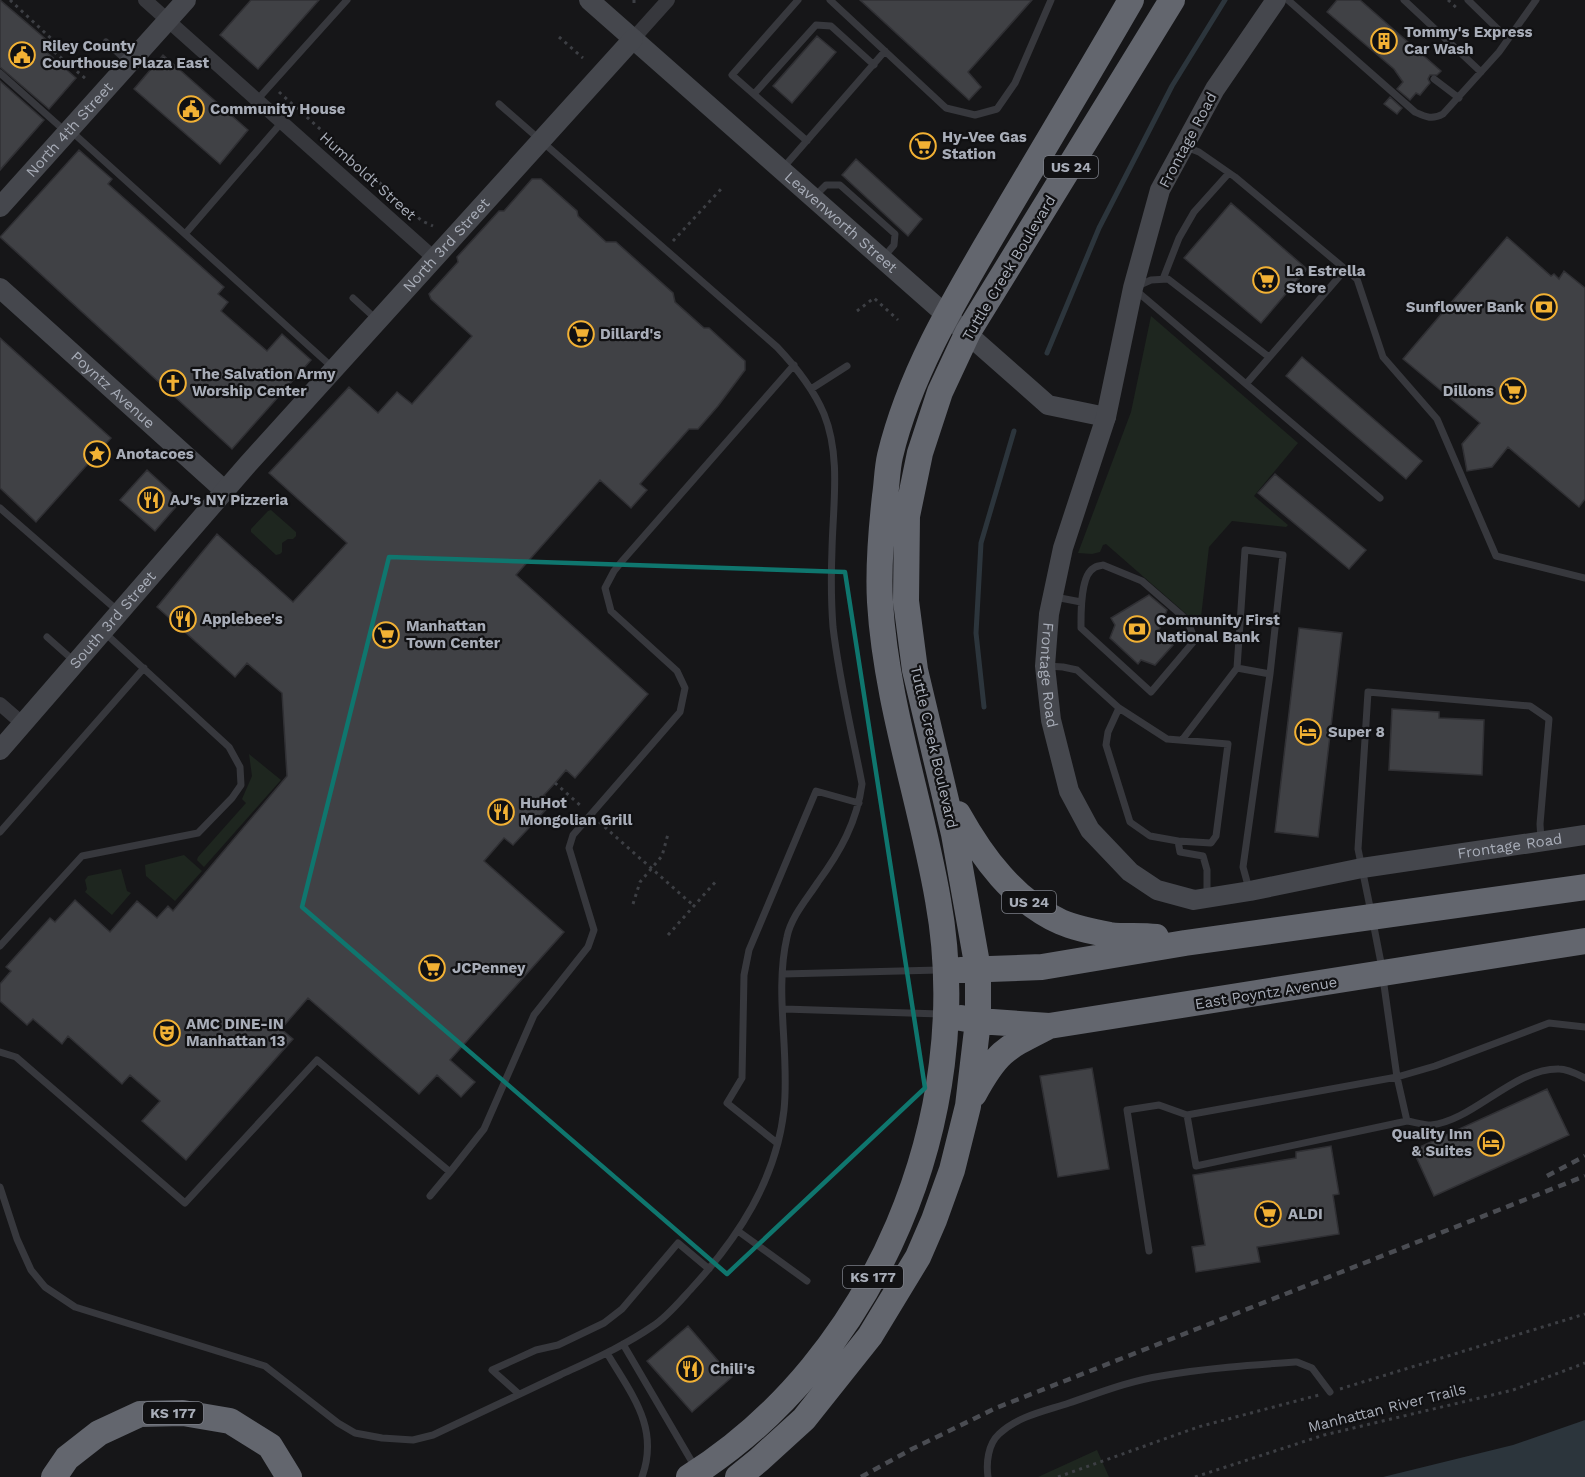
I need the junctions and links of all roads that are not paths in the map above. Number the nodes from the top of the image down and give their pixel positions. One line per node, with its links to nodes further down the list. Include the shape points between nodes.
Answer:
1 (145, 0): 16 (street, Humboldt Street)
2 (186, 0): 16 (street, North 4th Street)
3 (347, 0): 28 (lane)
4 (589, 0): 17 (street, Leavenworth Street)
5 (668, 0): 17 (street, North 3rd Street)
6 (798, 0): 26 (lane, via 732,75)
7 (830, 0): 20 (lane)
8 (1051, 0): 20 (lane, via 1016,83 997,109 975,115 946,108)
9 (1131, 0): 47 (highway, Tuttle Creek Boulevard / US 24)
10 (1172, 0): 49 (highway, Tuttle Creek Boulevard / US 24)
11 (1276, 0): 34 (street, Frontage Road, via 1215,89)
12 (1288, 0): 27 (lane, via 1415,111 1435,118)
13 (1404, 0): 23 (lane)
14 (1468, 0): 18 (lane)
15 (1536, 0): 18 (lane)
16 (168, 20): 21 (street, North 4th Street); 28 (street, Humboldt Street)
17 (633, 39): 32 (street, North 3rd Street); 35 (street, Leavenworth Street)
18 (1508, 39): 23 (lane)
19 (106, 42): 21 (lane)
20 (885, 51): 22 (lane)
21 (129, 63): 31 (street, North 4th Street)
22 (874, 64): 26 (lane, via 831,26 816,25); 33 (lane)
23 (1481, 72): 27 (lane)
24 (0, 73): 31 (lane)
25 (1434, 79): 27 (lane)
26 (754, 94): 33 (lane)
27 (1459, 98)
28 (257, 100): 30 (street, Humboldt Street)
29 (499, 105): 32 (lane)
30 (282, 122): 39 (lane); 40 (street, Humboldt Street)
31 (68, 131): 38 (street, North 4th Street); 39 (lane)
32 (540, 141): 40 (street, North 3rd Street); 51 (lane)
33 (807, 141): 35 (lane)
34 (1183, 146): 36 (lane); 45 (street, Frontage Road, via 1160,190)
35 (781, 170): 37 (street, Leavenworth Street)
36 (1229, 172): 42 (lane); 43 (lane, via 1194,212)
37 (814, 198): 41 (street, Leavenworth Street); 41 (lane, via 826,185 840,185 895,234 894,245)
38 (0, 207)
39 (185, 234): 53 (lane)
40 (434, 258): 48 (street, North 3rd Street)
41 (883, 259): 47 (street, Leavenworth Street)
42 (1345, 270): 50 (lane); 60 (lane, via 1357,279 1383,357 1437,419 1496,556)
43 (1163, 279): 45 (lane); 50 (lane)
44 (0, 288): 57 (street, Poyntz Avenue)
45 (1133, 288): 54 (lane); 56 (street, Frontage Road)
46 (353, 298): 48 (lane)
47 (948, 315): 49 (street, Leavenworth Street); 91 (highway, Tuttle Creek Boulevard / US 24, via 916,378 890,457 880,538 880,604 890,679 939,904)
48 (378, 320): 53 (street, North 3rd Street)
49 (968, 332): 56 (street, Leavenworth Street, via 1048,405); 76 (highway, Tuttle Creek Boulevard / US 24, via 940,392 920,453 907,516 906,601 915,670)
50 (1269, 357): 54 (lane)
51 (794, 365): 55 (lane); 106 (lane, via 619,565 605,588 611,611 677,671 685,688 680,712 573,836 569,848 594,930 588,947 534,1015 484,1129)
52 (847, 366): 55 (lane)
53 (334, 369): 57 (street, North 3rd Street)
54 (1246, 384): 58 (lane)
55 (811, 389): 77 (lane, via 825,415 832,444 833,628 862,784)
56 (1106, 417): 61 (street, Frontage Road, via 1063,548)
57 (225, 490): 63 (street, South 3rd Street)
58 (1380, 498)
59 (0, 508): 63 (lane)
60 (1585, 578)
61 (1053, 596): 62 (lane); 67 (street, Frontage Road)
62 (1082, 602): 62 (lane, via 1081,628 1152,692 1196,640 1186,620 1142,581 1103,565 1087,575)
63 (119, 612): 64 (street, South 3rd Street)
64 (103, 631): 66 (street, South 3rd Street); 68 (lane)
65 (47, 637): 66 (lane)
66 (76, 663): 73 (street, South 3rd Street)
67 (1045, 666): 72 (lane, via 1077,670); 85 (street, Frontage Road, via 1051,720 1069,791 1090,830 1130,872 1157,890 1194,900)
68 (144, 668): 78 (lane); 89 (lane, via 230,747 240,767 241,785 198,834 82,856)
69 (1237, 668): 70 (lane); 70 (lane, via 1245,550 1283,555); 74 (lane)
70 (1270, 674): 84 (lane, via 1243,867)
71 (0, 704): 73 (street)
72 (1119, 708): 74 (lane, via 1167,739); 81 (lane, via 1106,745 1130,822 1150,836)
73 (23, 724): 75 (street, South 3rd Street)
74 (1182, 740): 81 (lane, via 1228,744 1216,836 1211,843)
75 (0, 750)
76 (938, 767): 88 (highway, US 24, via 976,847 1002,878 1032,904 1061,922 1111,935 1154,936); 90 (highway, Tuttle Creek Boulevard)
77 (859, 803): 92 (lane, via 842,846 799,910 787,936); 105 (lane, via 816,791 749,950 744,975 742,1078 727,1103)
78 (0, 832)
79 (1585, 835): 80 (street, Frontage Road)
80 (1542, 840): 82 (street, Frontage Road); 82 (lane, via 1549,719 1530,705 1368,692 1358,849)
81 (1178, 841): 85 (lane, via 1180,852 1203,856)
82 (1362, 868): 84 (street, Frontage Road); 86 (lane)
83 (1585, 887): 86 (highway, US 24)
84 (1250, 891): 85 (street, Frontage Road)
85 (1206, 898)
86 (1372, 918): 88 (highway, US 24); 93 (lane)
87 (1585, 941): 93 (highway, East Poyntz Avenue)
88 (1185, 943): 90 (highway, US 24, via 1042,967)
89 (0, 946)
90 (978, 969): 91 (highway, US 24); 96 (highway, Tuttle Creek Boulevard)
91 (945, 970): 92 (lane); 95 (highway, Tuttle Creek Boulevard / US 24)
92 (783, 974): 94 (lane)
93 (1383, 974): 97 (highway, East Poyntz Avenue); 100 (lane)
94 (784, 1009): 95 (lane); 105 (lane, via 784,1110)
95 (946, 1015): 96 (highway, East Poyntz Avenue); 117 (highway, KS 177, via 940,1086 924,1155 879,1266 853,1310 788,1395)
96 (978, 1021): 97 (highway, East Poyntz Avenue); 102 (highway, KS 177)
97 (1049, 1026): 102 (highway, via 999,1055)
98 (1585, 1027): 100 (lane, via 1549,1023)
99 (0, 1052): 106 (lane, via 16,1057 185,1203 317,1060)
100 (1397, 1077): 103 (lane); 104 (lane)
101 (1585, 1078): 104 (lane, via 1560,1068 1543,1070 1453,1118 1430,1125)
102 (968, 1106): 121 (highway, KS 177, via 952,1170 907,1278 870,1336 804,1419)
103 (1187, 1115): 104 (lane, via 1196,1166); 110 (lane, via 1159,1105 1127,1110)
104 (1407, 1120)
105 (777, 1143): 109 (lane, via 766,1181)
106 (450, 1172): 108 (lane)
107 (0, 1186): 116 (lane, via 17,1239 31,1270 45,1287 90,1313 265,1366 356,1433 412,1440 433,1435)
108 (430, 1196)
109 (738, 1231): 111 (lane); 112 (lane)
110 (1149, 1251)
111 (709, 1269): 113 (lane, via 654,1325); 116 (lane, via 678,1243 622,1309 604,1323 492,1370)
112 (807, 1281)
113 (623, 1344): 114 (lane); 117 (lane)
114 (607, 1353): 116 (lane); 120 (lane, via 646,1424 649,1448)
115 (1330, 1392): 122 (lane, via 1312,1368 1297,1362 1160,1376 1011,1425 990,1448)
116 (519, 1394)
117 (694, 1475)
118 (54, 1477): 119 (highway, KS 177, via 67,1458 99,1433 140,1414 183,1413 230,1421 270,1446)
119 (289, 1477)
120 (642, 1477)
121 (738, 1477)
122 (988, 1477)

